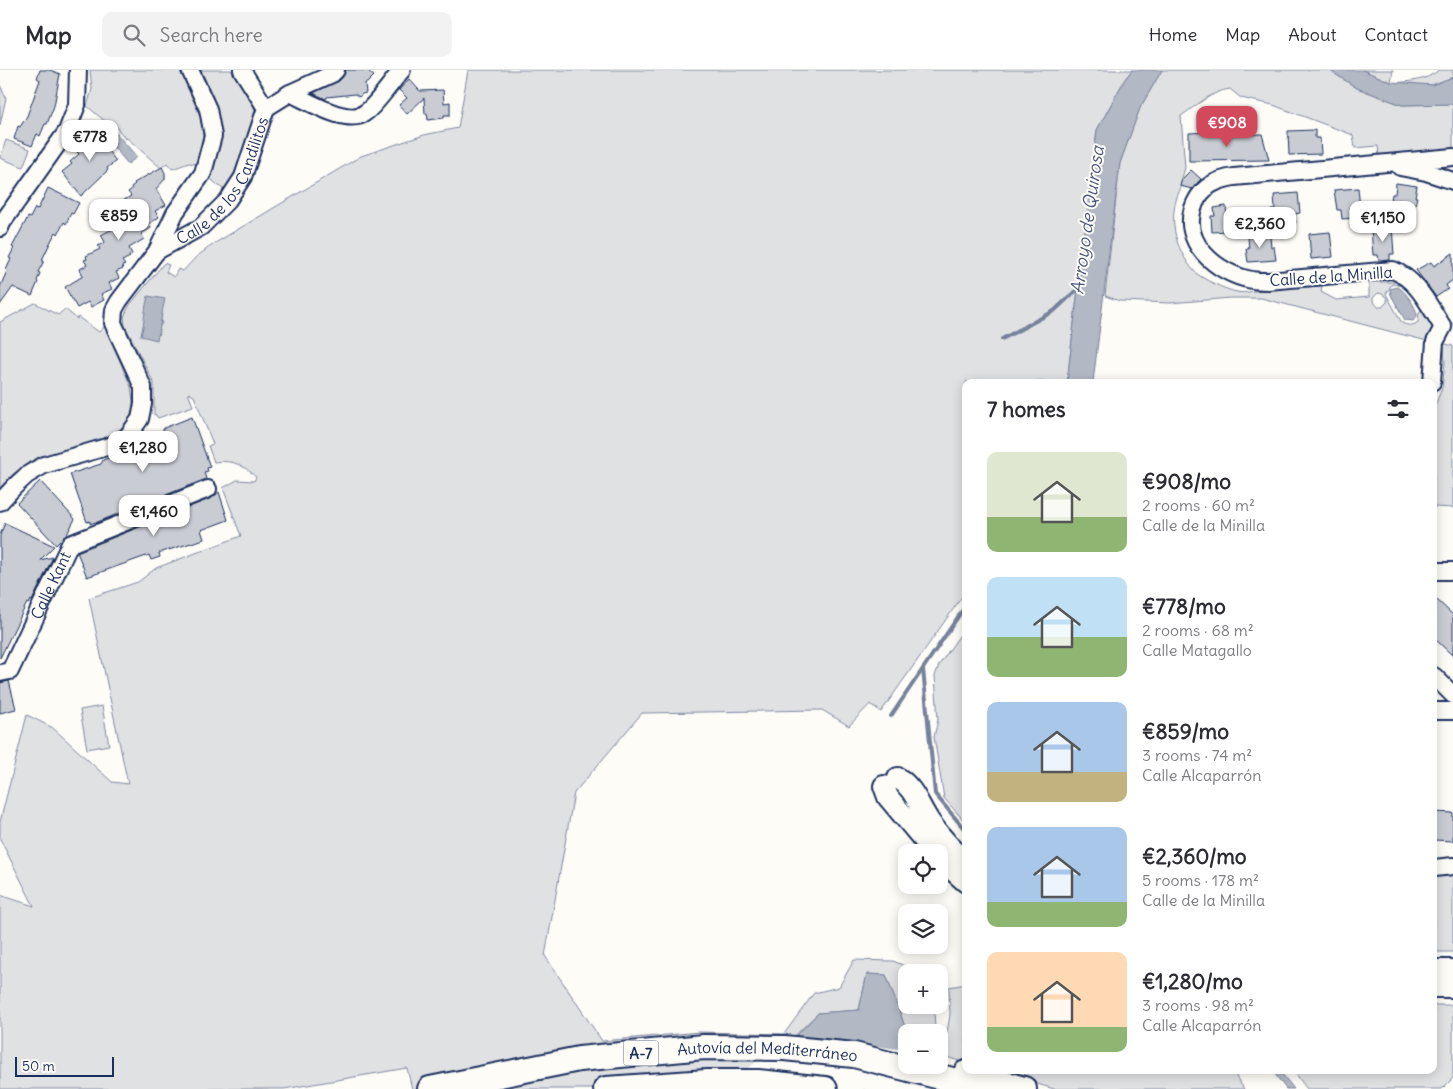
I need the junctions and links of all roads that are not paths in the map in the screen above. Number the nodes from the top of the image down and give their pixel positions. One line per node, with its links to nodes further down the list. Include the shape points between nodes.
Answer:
1 (78, 70): 13 (street, via 77,105 67,131)
2 (190, 70): 14 (street, via 208,109 213,136 202,173 175,213)
3 (242, 70): 7 (street, Calle de los Candilitos)
4 (336, 70): 6 (street)
5 (402, 70): 6 (street, via 366,113 354,118)
6 (290, 93): 7 (street)
7 (266, 108): 14 (street, Calle de los Candilitos, via 243,177 228,200 201,227)
8 (1453, 157): 9 (street, Calle de la Minilla)
9 (1371, 165): 12 (street, Calle de la Minilla, via 1407,168); 15 (street, Calle de la Minilla, via 1217,180 1198,196 1191,212 1190,228 1197,245 1210,260 1231,273 1252,280 1393,270 1404,274 1414,283 1443,327 1435,342)
10 (1453, 167): 11 (street)
11 (1453, 175)
12 (1453, 181)
13 (0, 228)
14 (156, 251): 17 (street, via 114,310 113,323 143,388 140,419 127,437 110,446 44,465 21,481)
15 (1432, 379)
16 (208, 489): 20 (street, Calle Kant, via 70,544 10,670)
17 (0, 502)
18 (1437, 571): 19 (street)
19 (1453, 571)
20 (0, 673)
21 (1437, 679): 22 (street)
22 (1453, 695)
23 (1437, 711): 24 (street)
24 (1453, 711)
25 (927, 844): 26 (main road, via 888,797 891,782 906,783)
26 (948, 844)
27 (948, 844): 28 (main road)
28 (962, 858)
29 (948, 866): 32 (main road)
30 (1453, 866): 31 (street)
31 (1437, 868)
32 (962, 878)
33 (1437, 970): 34 (main road)
34 (1453, 970)
35 (1437, 987): 36 (main road)
36 (1453, 987)
37 (854, 1055): 38 (highway); 43 (highway, Autovía del Mediterráneo / A-7, via 784,1048 704,1047 578,1059); 47 (highway, Autovía del Mediterráneo / A-7)
38 (898, 1063)
39 (948, 1070): 40 (highway)
40 (962, 1072)
41 (974, 1074): 48 (highway)
42 (667, 1085): 44 (highway, Autovía del Mediterráneo / A-7); 45 (highway); 46 (highway, Autovía del Mediterráneo / A-7, via 758,1082)
43 (430, 1089)
44 (606, 1089)
45 (702, 1089)
46 (825, 1089)
47 (983, 1089)
48 (1024, 1089)

